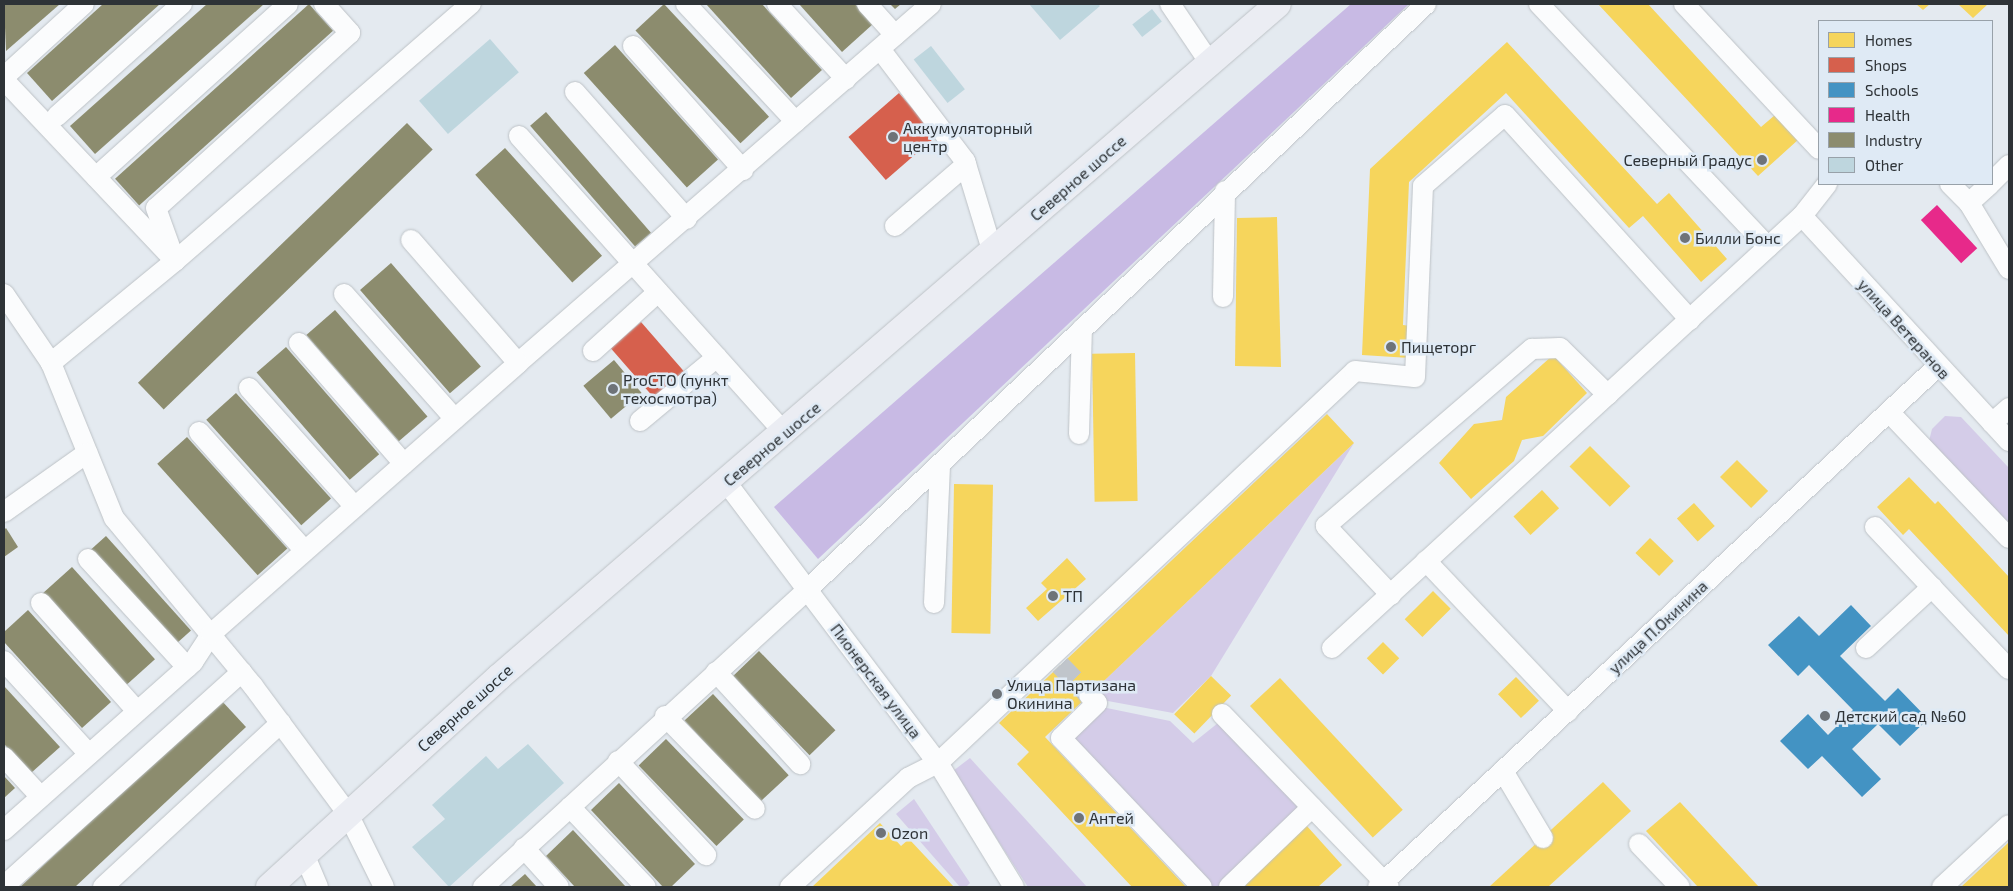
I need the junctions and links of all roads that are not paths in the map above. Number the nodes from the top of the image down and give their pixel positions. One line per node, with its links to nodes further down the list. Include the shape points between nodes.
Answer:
1 (84, 4): 19 (street)
2 (182, 4): 22 (street)
3 (288, 4): 29 (street)
4 (324, 4): 42 (street, via 350,33 156,208)
5 (471, 4): 42 (street)
6 (686, 4): 23 (street)
7 (777, 4): 20 (street)
8 (867, 4): 15 (street)
9 (931, 4): 15 (street)
10 (1170, 4): 18 (street)
11 (1278, 4): 18 (main road, Северное шоссе)
12 (1426, 4): 34 (street)
13 (1539, 4): 40 (street)
14 (1684, 4): 25 (street)
15 (895, 35): 17 (street)
16 (633, 46): 28 (street)
17 (880, 49): 20 (street); 26 (street)
18 (1210, 63): 41 (main road, Северное шоссе)
19 (4, 78): 29 (street)
20 (846, 79): 23 (street)
21 (575, 92): 37 (street)
22 (57, 116)
23 (796, 122): 28 (street)
24 (519, 136): 43 (street)
25 (1818, 148)
26 (966, 165): 38 (street); 41 (street)
27 (2009, 165): 30 (street)
28 (743, 170): 37 (street)
29 (96, 177): 42 (street)
30 (1993, 181)
31 (1825, 185): 36 (street)
32 (1951, 185): 35 (street)
33 (1989, 185): 35 (street)
34 (1225, 191): 48 (street); 50 (street)
35 (1969, 203): 44 (street)
36 (1802, 216): 40 (street); 56 (street, улица Ветеранов)
37 (687, 219): 43 (street)
38 (895, 226)
39 (411, 240): 55 (street)
40 (1768, 247): 49 (street)
41 (993, 253): 65 (main road, Северное шоссе)
42 (175, 261): 54 (street)
43 (634, 265): 45 (street); 55 (street)
44 (2009, 269)
45 (658, 292): 52 (street); 53 (street)
46 (4, 294): 54 (street)
47 (344, 294): 61 (street)
48 (1223, 298)
49 (1690, 320): 58 (street); 101 (street, via 1505,115 1424,186 1416,376 1355,371 1056,661)
50 (1082, 329): 66 (street); 70 (street)
51 (299, 343): 69 (street)
52 (593, 351)
53 (717, 357): 62 (street); 65 (street)
54 (51, 363): 68 (street)
55 (518, 363): 61 (street)
56 (1937, 367): 60 (street, улица П.Окинина); 63 (street, улица Ветеранов)
57 (249, 388): 72 (street)
58 (1608, 395): 78 (street); 81 (street, via 1560,348 1532,348 1326,526)
59 (2009, 408): 63 (street)
60 (1889, 412): 75 (street); 94 (street, улица П.Окинина)
61 (455, 418): 69 (street)
62 (640, 421)
63 (1992, 423): 67 (street, улица Ветеранов)
64 (199, 432): 76 (street)
65 (785, 433): 71 (main road, Северное шоссе)
66 (1079, 434)
67 (2009, 441)
68 (87, 453): 73 (street); 84 (street, via 114,518)
69 (404, 464): 72 (street)
70 (940, 464): 80 (street); 83 (street)
71 (726, 482): 80 (street, Пионерская улица); 108 (main road, Северное шоссе)
72 (355, 507): 76 (street)
73 (4, 512)
74 (1875, 527): 79 (street)
75 (2009, 538)
76 (305, 551): 84 (street)
77 (88, 559): 88 (street)
78 (1426, 562): 81 (street); 94 (street)
79 (1932, 587): 86 (street); 89 (street)
80 (808, 589): 91 (street); 101 (street, Пионерская улица)
81 (1390, 595): 85 (street)
82 (41, 603): 93 (street)
83 (934, 603)
84 (211, 634): 88 (street); 90 (street)
85 (1332, 648)
86 (1866, 648)
87 (4, 661): 98 (street)
88 (187, 667): 93 (street)
89 (2009, 669)
90 (242, 672): 97 (street); 117 (street)
91 (716, 672): 96 (street); 102 (street)
92 (1089, 695): 127 (street, via 1097,703 1061,738)
93 (137, 711): 98 (street)
94 (1568, 711): 103 (street, улица П.Окинина)
95 (1222, 714): 106 (street)
96 (665, 716): 100 (street); 107 (street)
97 (281, 723): 108 (street); 118 (street)
98 (89, 754): 104 (street)
99 (4, 757): 104 (street)
100 (618, 762): 105 (street); 115 (street)
101 (938, 763): 125 (street, via 908,778); 126 (street, Пионерская улица)
102 (800, 764)
103 (1503, 771): 111 (street); 116 (street, улица П.Окинина)
104 (41, 797): 110 (street)
105 (570, 807): 113 (street); 124 (street)
106 (1312, 807): 116 (street); 128 (street)
107 (755, 809)
108 (348, 814): 114 (main road, Северное шоссе); 121 (street)
109 (2009, 825): 130 (street)
110 (4, 830)
111 (1543, 838)
112 (1639, 844): 129 (street)
113 (524, 848): 122 (street); 123 (street)
114 (304, 854): 119 (main road, Северное шоссе); 120 (street)
115 (706, 855)
116 (1384, 885)
117 (4, 886)
118 (103, 887)
119 (269, 887)
120 (318, 887)
121 (384, 887)
122 (483, 887)
123 (559, 887)
124 (646, 887)
125 (790, 887)
126 (1014, 887)
127 (1202, 887)
128 (1228, 887)
129 (1680, 887)
130 (1942, 887)

